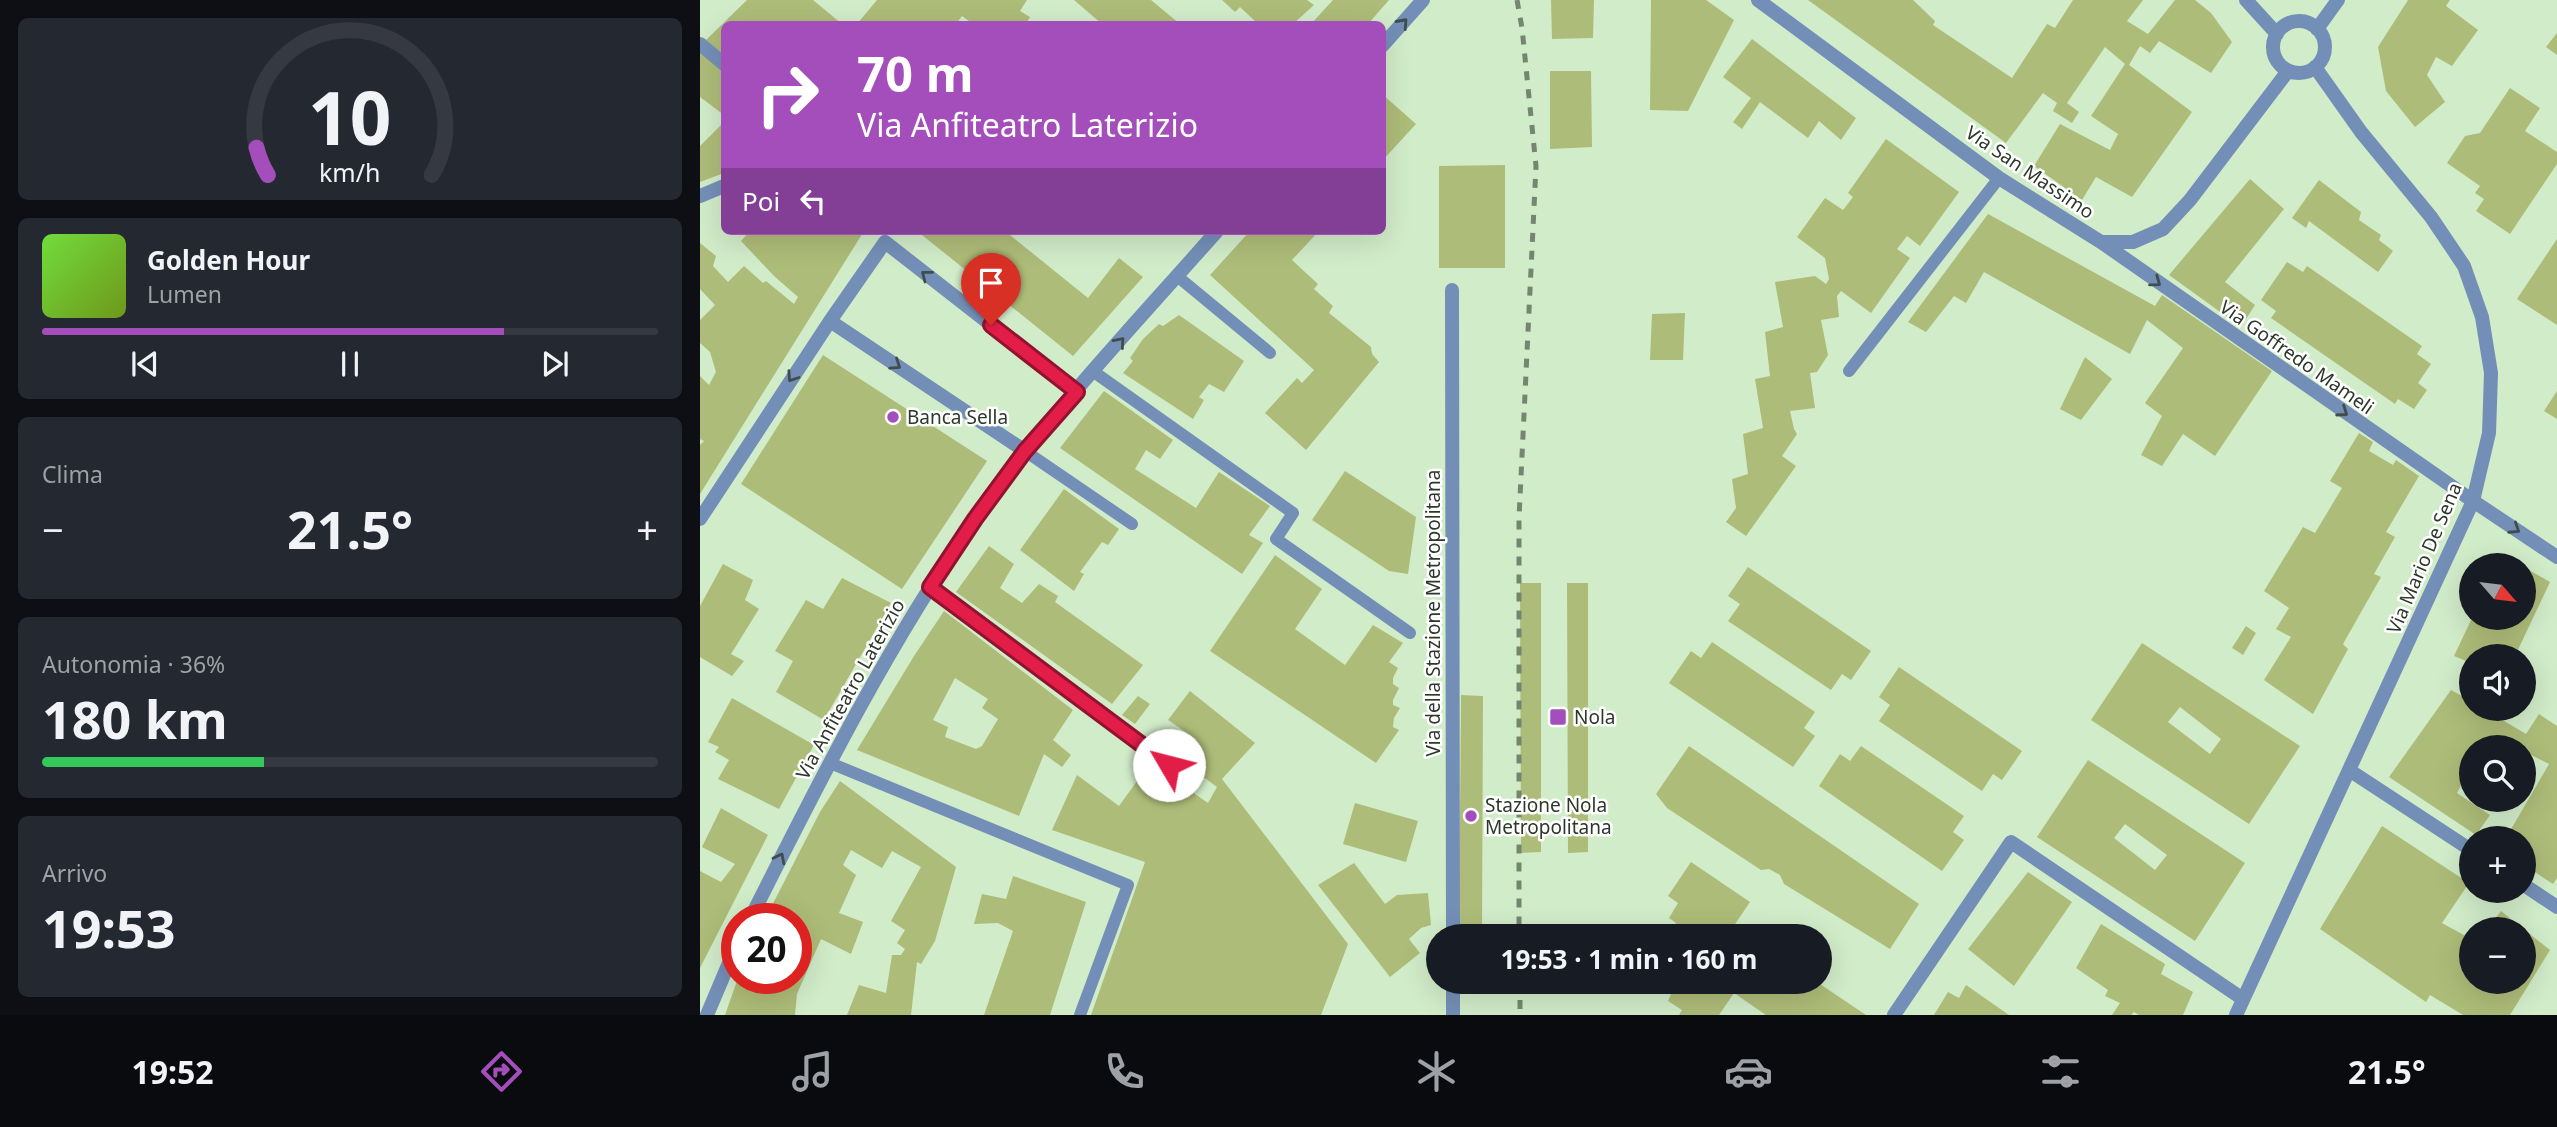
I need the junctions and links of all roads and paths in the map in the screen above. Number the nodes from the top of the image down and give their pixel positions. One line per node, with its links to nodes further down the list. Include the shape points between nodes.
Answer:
1 (1423, 0): 7 (street, one-way to 1)
2 (1758, 0): 12 (street, Via San Massimo)
3 (2246, 0): 6 (street)
4 (2338, 0): 5 (street)
5 (2317, 29): 6 (street, via 2300,21); 10 (street, via 2325,44)
6 (2277, 34): 11 (street, via 2274,55)
7 (1386, 42)
8 (700, 44): 9 (street)
9 (721, 62)
10 (2315, 67): 11 (street, via 2307,72); 26 (street, Via Mario De Sena, via 2361,132 2431,216 2463,266 2482,317 2491,373 2489,433)
11 (2288, 71): 17 (street, Via San Massimo, via 2163,229 2133,242)
12 (1999, 178): 17 (street, Via San Massimo); 23 (lane)
13 (721, 187): 14 (street)
14 (700, 196)
15 (1213, 235): 18 (street, Via Anfiteatro Laterizio)
16 (888, 237): 20 (street); 24 (street, one-way to 16)
17 (2101, 242): 26 (street, Via Goffredo Mameli, one-way to 26)
18 (1177, 276): 21 (lane); 22 (street, Via Anfiteatro Laterizio, one-way to 18)
19 (1452, 290): 39 (street, Via della Stazione Metropolitana)
20 (830, 321): 25 (street, one-way to 25); 27 (street, one-way to 27)
21 (1270, 353)
22 (1094, 372): 24 (street, Via Anfiteatro Laterizio); 31 (lane, via 1293,513 1276,539)
23 (1849, 372)
24 (1077, 392): 25 (street, Via Anfiteatro Laterizio)
25 (1025, 451): 28 (lane); 30 (street, Via Anfiteatro Laterizio)
26 (2473, 501): 29 (street, Via Goffredo Mameli, one-way to 29); 34 (street, Via Mario De Sena)
27 (700, 519)
28 (1132, 524)
29 (2557, 557)
30 (930, 587): 32 (street, Via Anfiteatro Laterizio); 33 (lane)
31 (1410, 633)
32 (830, 763): 37 (street, Via Anfiteatro Laterizio, one-way to 32); 44 (lane, via 1129,885)
33 (1169, 765)
34 (2349, 769): 35 (street); 42 (street, Via Mario De Sena)
35 (2459, 842)
36 (2536, 893): 38 (street)
37 (758, 903)
38 (2557, 907)
39 (1453, 924)
40 (721, 982): 43 (street)
41 (1453, 994): 45 (street)
42 (2243, 999): 46 (street, via 2011,842); 47 (street, Via Mario De Sena)
43 (707, 1015)
44 (1080, 1015)
45 (1453, 1015)
46 (1894, 1015)
47 (2235, 1015)

